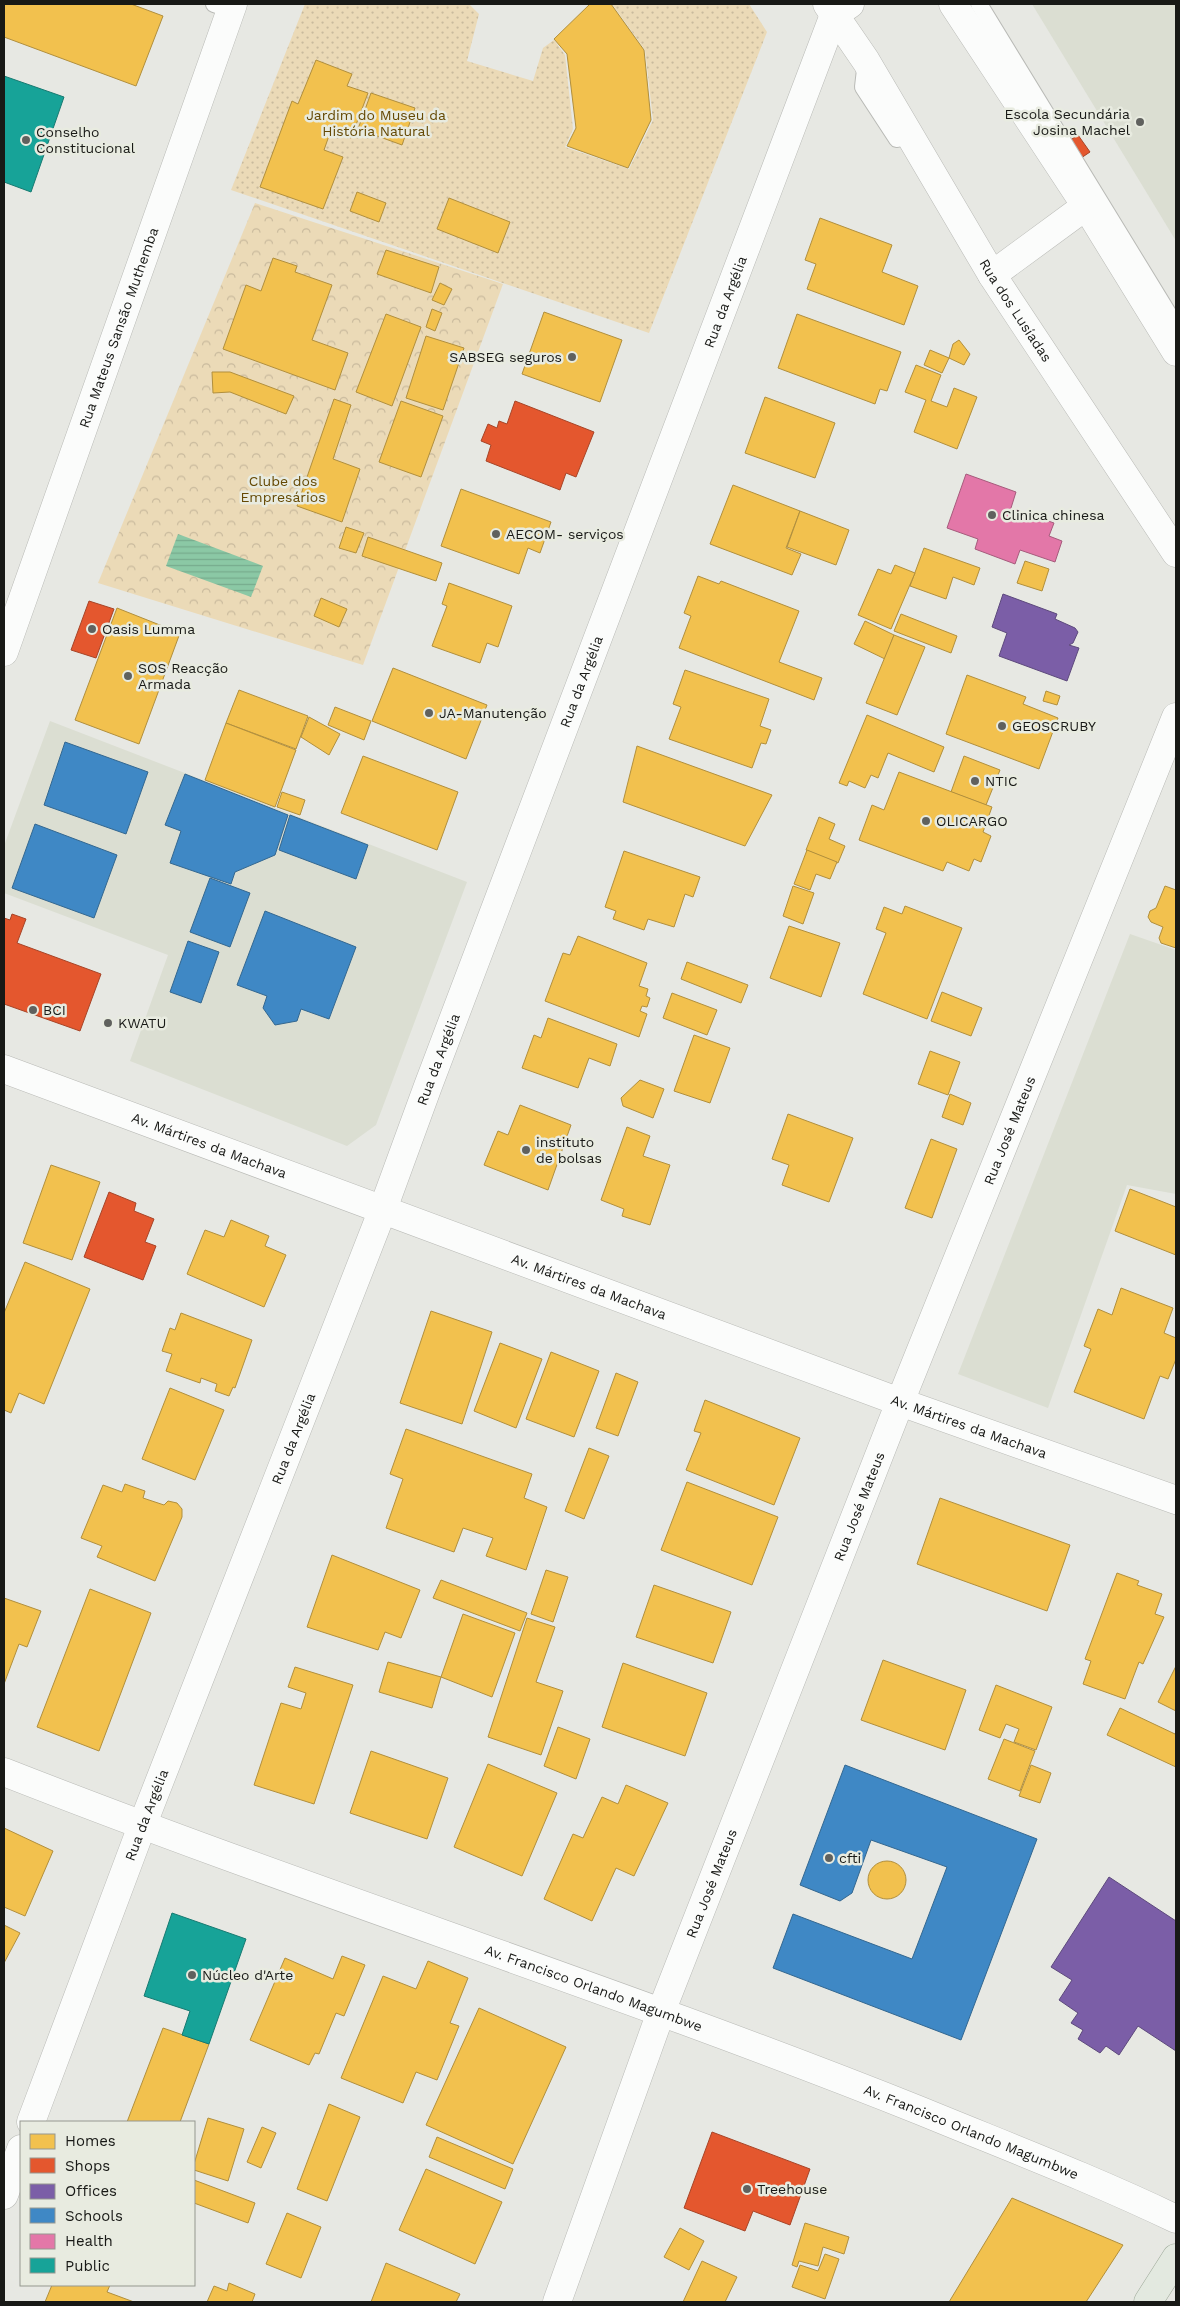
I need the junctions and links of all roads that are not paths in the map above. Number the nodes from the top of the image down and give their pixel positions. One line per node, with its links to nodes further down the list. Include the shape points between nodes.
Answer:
1 (953, 4): 6 (street)
2 (979, 4): 8 (lane)
3 (226, 6): 12 (street, Rua Mateus Sansão Muthemba)
4 (837, 7): 5 (street, Rua dos Lusíadas); 15 (street, Rua da Argélia)
5 (866, 60): 7 (street, Rua dos Lusíadas); 11 (lane, via 863,87)
6 (1086, 206): 7 (street); 9 (street)
7 (992, 275): 10 (street, Rua dos Lusíadas)
8 (1176, 326)
9 (1176, 352)
10 (1176, 553)
11 (1176, 566)
12 (4, 652)
13 (1176, 717): 16 (street, Rua José Mateus)
14 (4, 1069): 15 (street, Av. Mártires da Machava)
15 (384, 1209): 16 (street, Av. Mártires da Machava); 19 (street, Rua da Argélia)
16 (900, 1402): 17 (street, Av. Mártires da Machava); 20 (street, Rua José Mateus)
17 (1176, 1500)
18 (4, 1772): 19 (street, Av. Francisco Orlando Magumbwe)
19 (142, 1826): 20 (street, Av. Francisco Orlando Magumbwe); 21 (street, Rua da Argélia)
20 (661, 2012): 24 (street, Av. Francisco Orlando Magumbwe, via 843,2080 1109,2187); 26 (street, Rua José Mateus)
21 (31, 2121)
22 (20, 2152): 23 (street)
23 (4, 2195)
24 (1176, 2219)
25 (1176, 2258): 27 (main road)
26 (557, 2302)
27 (1148, 2302)

